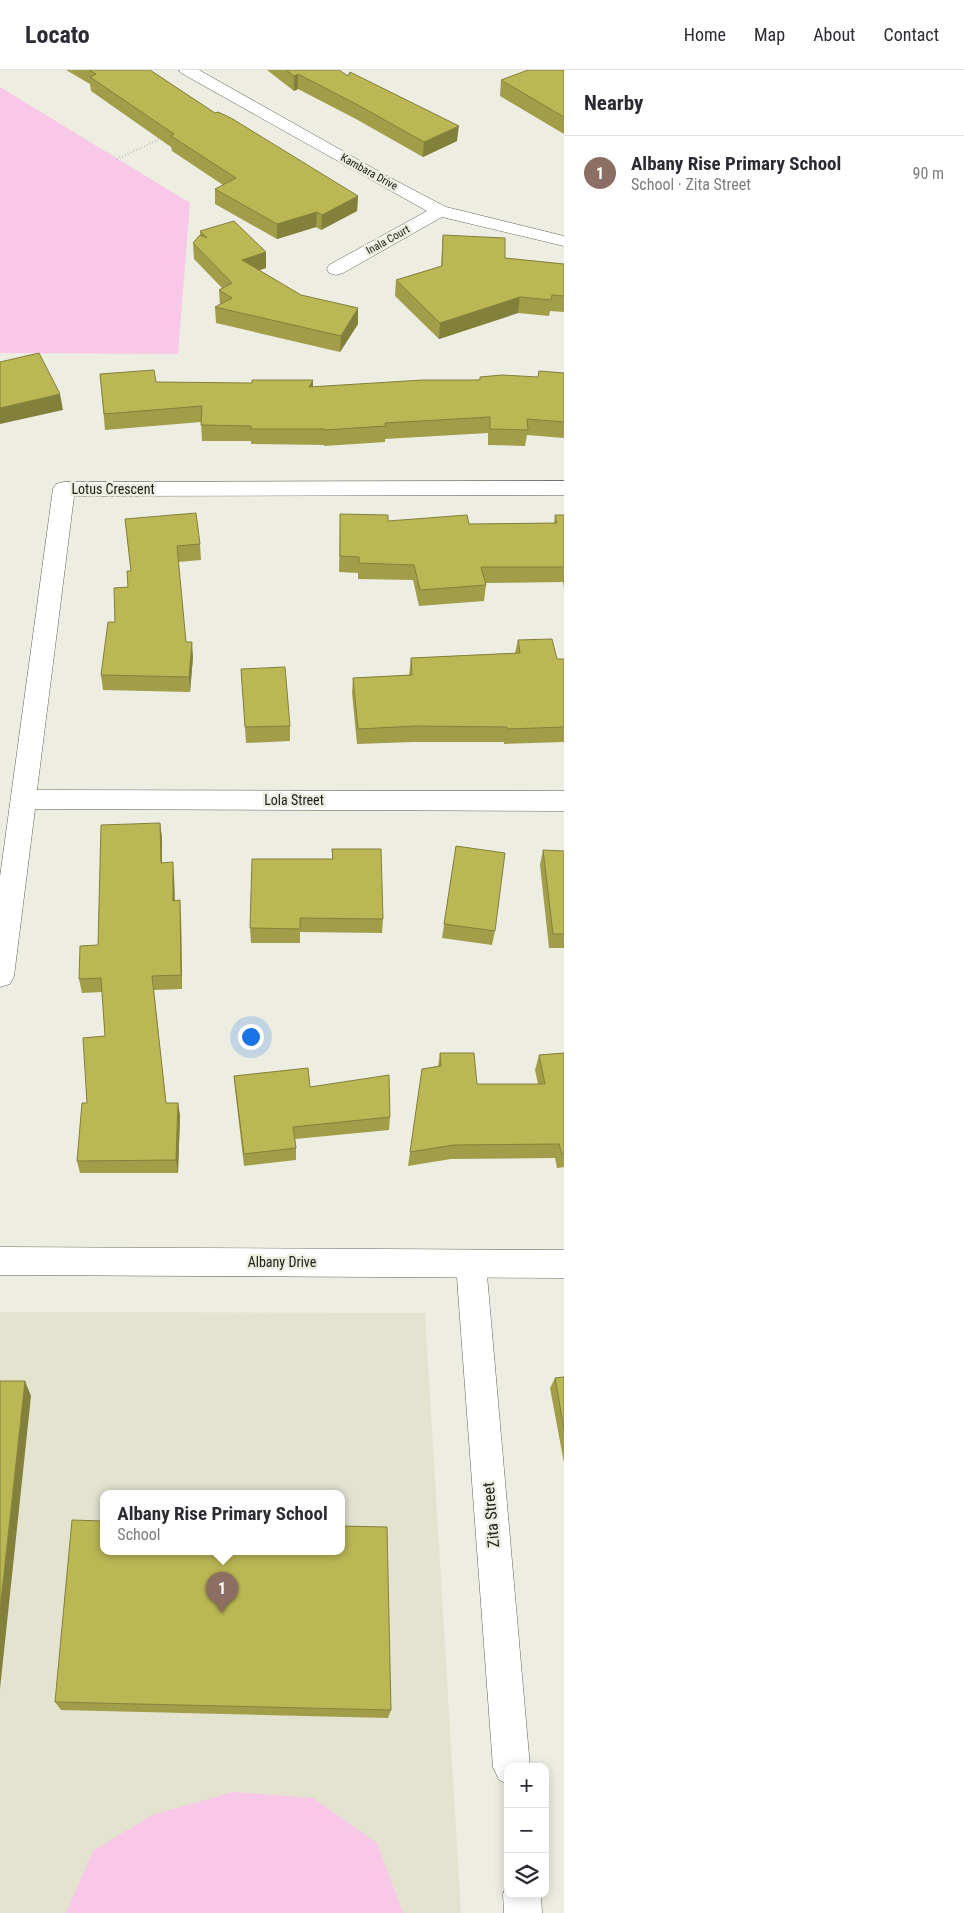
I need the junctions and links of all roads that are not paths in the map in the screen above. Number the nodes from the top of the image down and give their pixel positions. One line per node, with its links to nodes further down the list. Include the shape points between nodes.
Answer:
1 (187, 70): 2 (street, Kambara Drive)
2 (440, 210): 3 (street, Kambara Drive); 4 (street, Inala Court)
3 (564, 241)
4 (336, 268)
5 (564, 488): 6 (street, Lotus Crescent, via 64,489)
6 (24, 799): 7 (street, Lola Street); 8 (street, Lotus Crescent)
7 (564, 802)
8 (0, 976)
9 (0, 1261): 10 (street, Albany Drive)
10 (470, 1264): 11 (street, Albany Drive); 12 (street, Zita Street)
11 (564, 1264)
12 (512, 1763)
13 (522, 1898): 14 (street)
14 (524, 1913)

